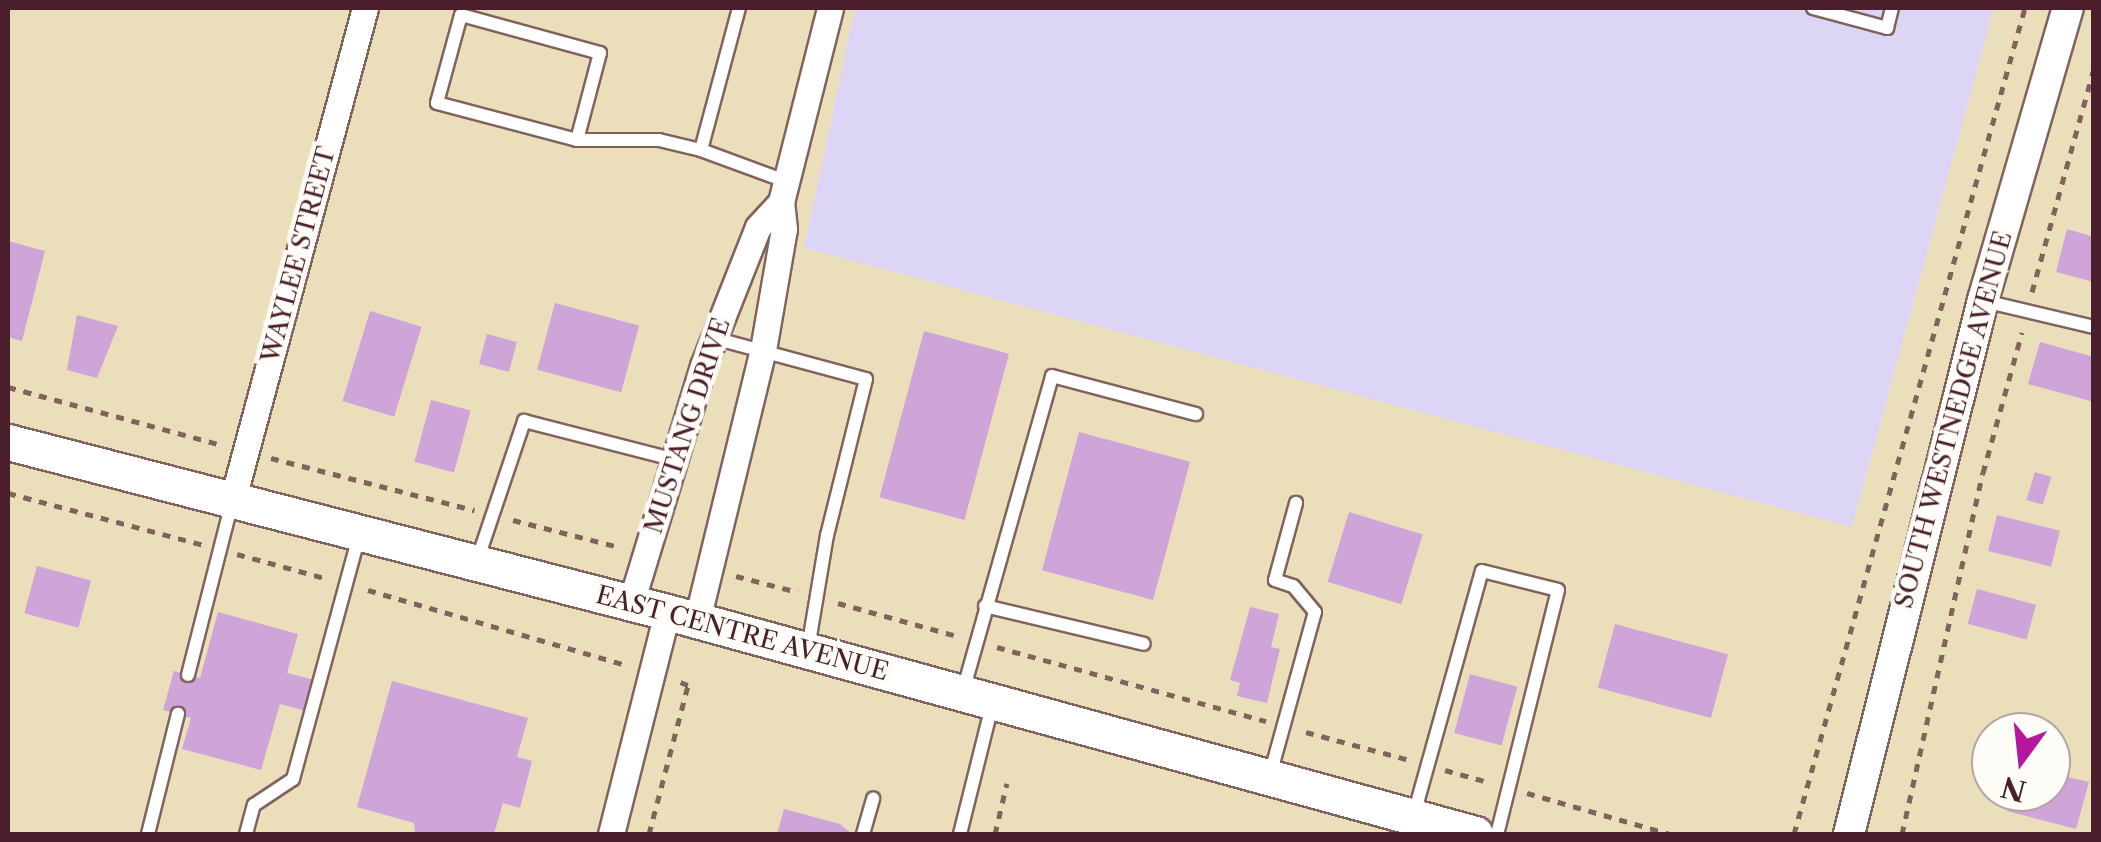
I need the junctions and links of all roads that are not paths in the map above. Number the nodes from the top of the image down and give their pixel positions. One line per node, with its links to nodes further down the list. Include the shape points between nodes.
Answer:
1 (366, 8): 17 (street, WAYLEE STREET)
2 (739, 8): 8 (lane)
3 (830, 8): 9 (street, MUSTANG DRIVE)
4 (1813, 8): 5 (lane, via 1887,28)
5 (1892, 8)
6 (2068, 8): 10 (street, SOUTH WESTNEDGE AVENUE)
7 (577, 140): 7 (lane, via 438,103 461,15 600,52); 8 (lane, via 659,140)
8 (701, 150): 9 (lane)
9 (785, 192): 12 (street, MUSTANG DRIVE, via 758,227); 13 (street, MUSTANG DRIVE)
10 (1983, 300): 11 (lane); 39 (street, SOUTH WESTNEDGE AVENUE)
11 (2094, 327)
12 (714, 338): 13 (lane); 16 (street, MUSTANG DRIVE)
13 (763, 350): 23 (street, MUSTANG DRIVE); 25 (lane, via 866,379 827,535 822,598)
14 (1196, 414): 22 (lane, via 1052,376)
15 (8, 442): 17 (main road, EAST CENTRE AVENUE)
16 (678, 460): 20 (lane, via 524,420); 21 (street, MUSTANG DRIVE)
17 (232, 502): 19 (main road, EAST CENTRE AVENUE); 26 (lane)
18 (1296, 502): 29 (lane, via 1275,580 1293,586 1316,612)
19 (359, 534): 20 (main road, EAST CENTRE AVENUE); 33 (lane, via 293,779 254,805)
20 (476, 564): 21 (main road, EAST CENTRE AVENUE)
21 (632, 603): 23 (main road, EAST CENTRE AVENUE)
22 (984, 606): 24 (lane); 27 (lane)
23 (682, 616): 25 (main road, EAST CENTRE AVENUE); 34 (street, MUSTANG DRIVE)
24 (1144, 644)
25 (808, 651): 27 (main road, EAST CENTRE AVENUE)
26 (188, 675)
27 (978, 697): 29 (main road, EAST CENTRE AVENUE); 36 (lane)
28 (178, 714): 32 (lane)
29 (1270, 778): 31 (main road, EAST CENTRE AVENUE)
30 (873, 798): 35 (lane)
31 (1402, 822): 37 (main road, EAST CENTRE AVENUE); 38 (lane, via 1482,571 1558,590)
32 (148, 834)
33 (246, 834)
34 (611, 834)
35 (863, 834)
36 (960, 834)
37 (1475, 834)
38 (1497, 834)
39 (1849, 834)

